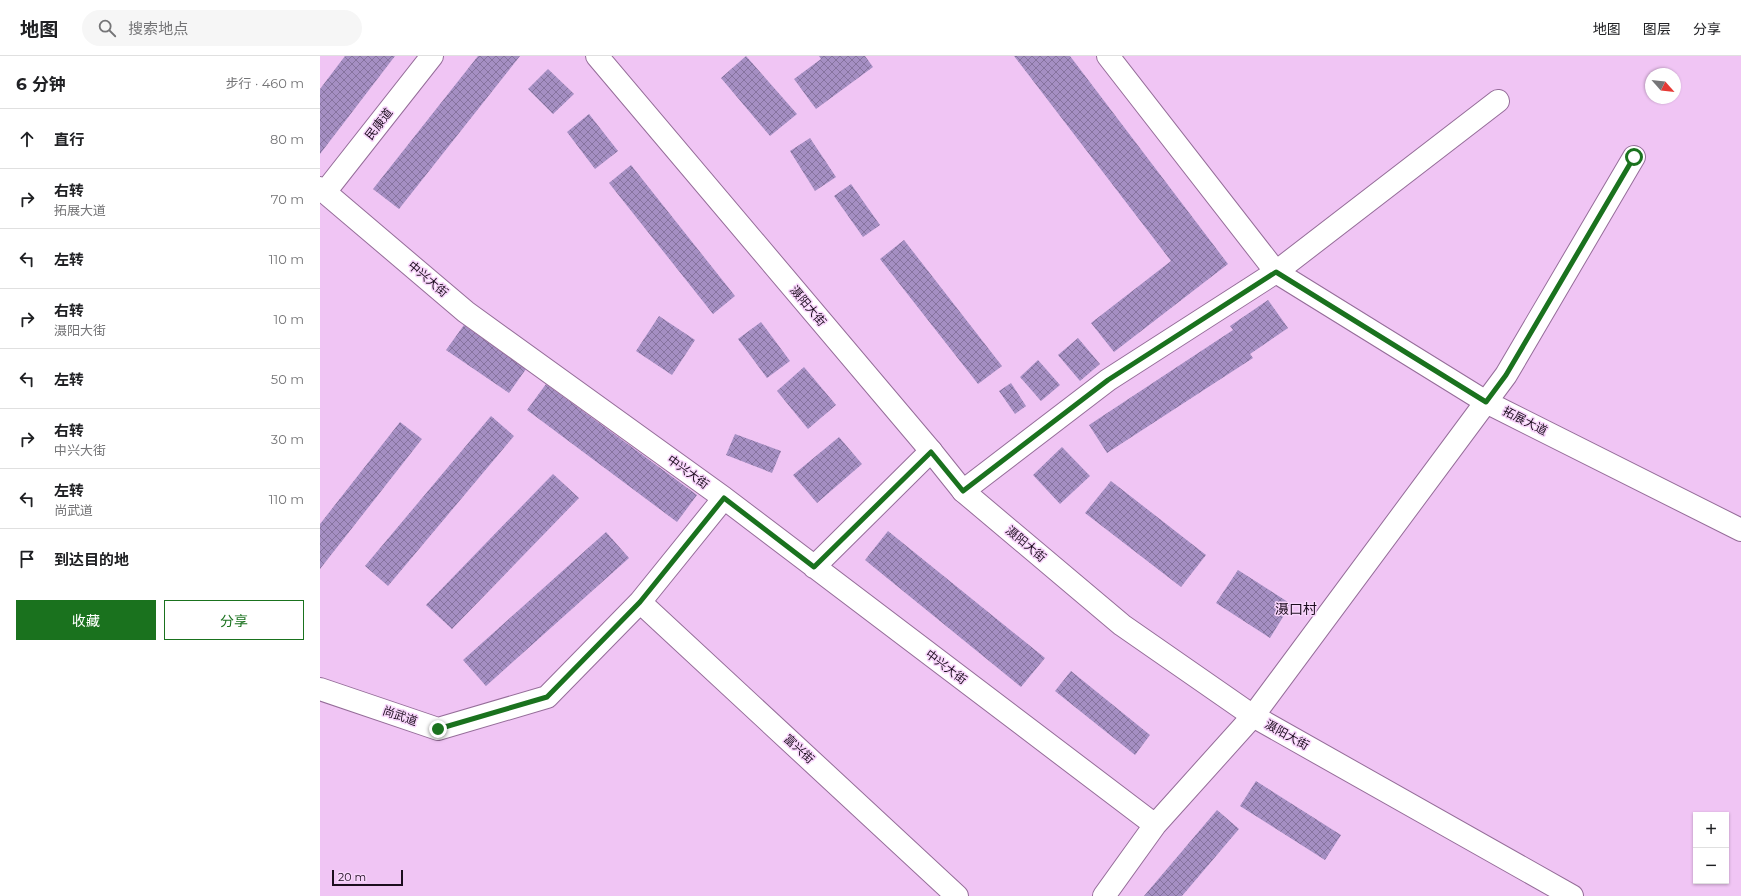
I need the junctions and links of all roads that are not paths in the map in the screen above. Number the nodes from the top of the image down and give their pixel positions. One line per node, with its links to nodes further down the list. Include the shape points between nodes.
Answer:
1 (432, 56): 6 (street, 民康道)
2 (597, 56): 9 (street, 滠阳大街)
3 (1108, 56): 7 (street)
4 (1498, 101): 7 (street)
5 (1634, 157): 8 (street, via 1506,375)
6 (322, 190): 11 (street, 中兴大街, via 466,312)
7 (1276, 272): 8 (street, 拓展大道); 10 (street, via 1108,380)
8 (1486, 402): 12 (street, 拓展大道); 16 (street)
9 (931, 452): 10 (street, 滠阳大街); 13 (street)
10 (963, 491): 16 (street, 滠阳大街, via 1122,624)
11 (724, 498): 13 (street, 中兴大街); 14 (street, 尚武道)
12 (1741, 530)
13 (814, 567): 17 (street, 中兴大街)
14 (640, 602): 15 (street, 尚武道, via 547,697 438,729); 18 (street, 富兴街)
15 (320, 689)
16 (1253, 716): 17 (street); 20 (street, 滠阳大街)
17 (1155, 825): 19 (street)
18 (957, 896)
19 (1104, 896)
20 (1572, 896)

